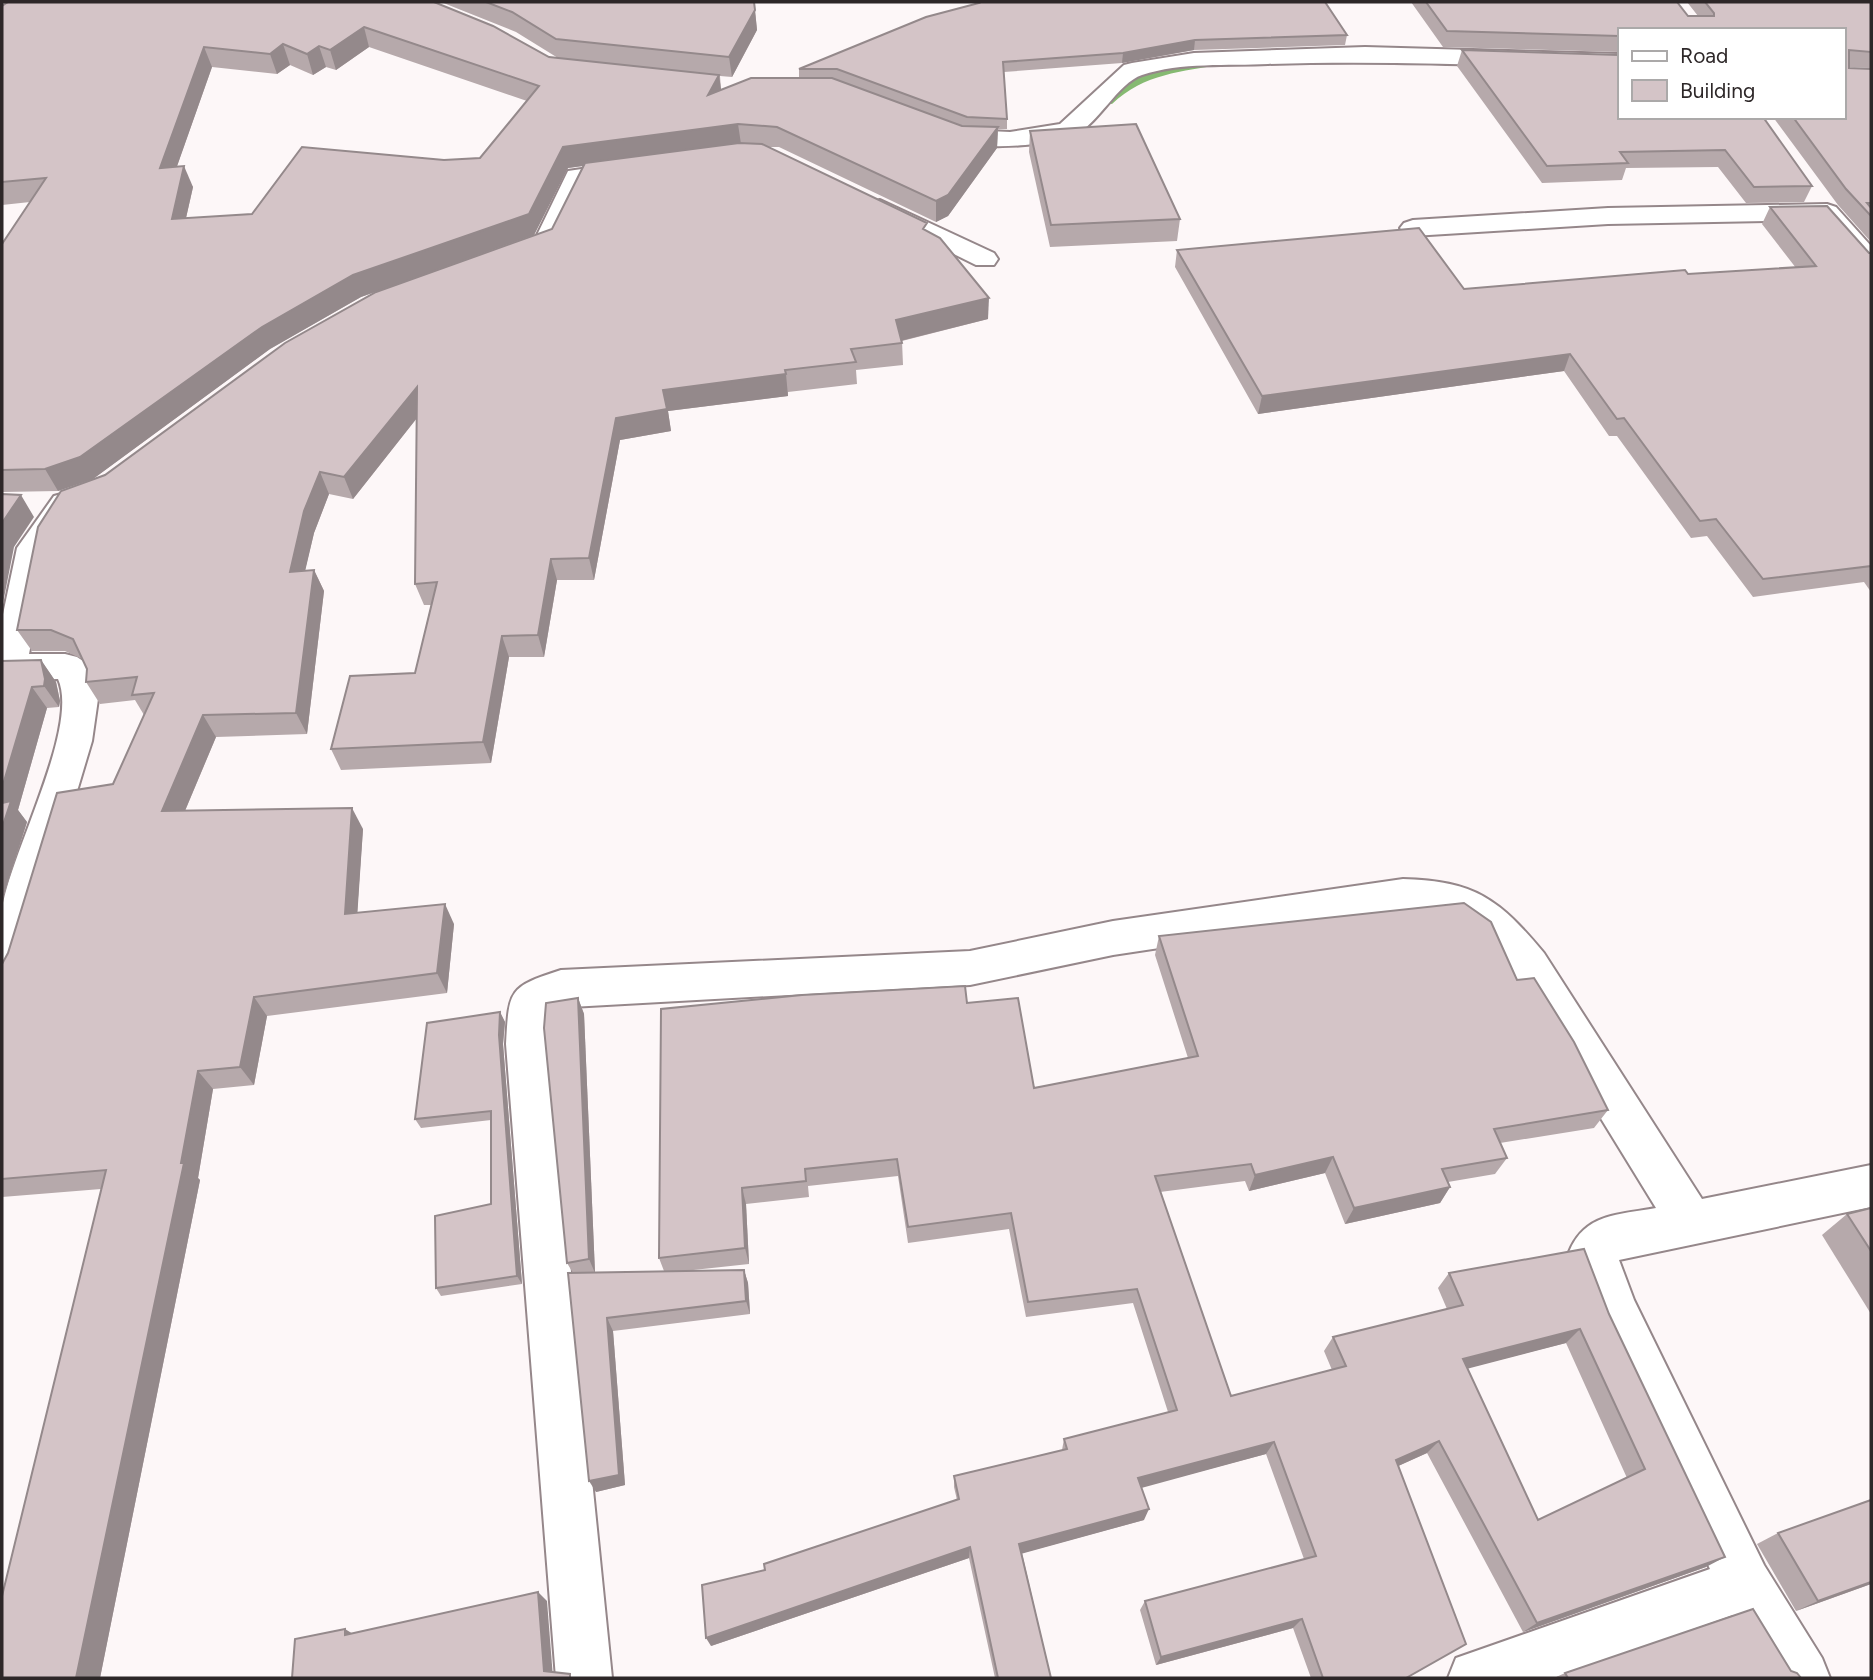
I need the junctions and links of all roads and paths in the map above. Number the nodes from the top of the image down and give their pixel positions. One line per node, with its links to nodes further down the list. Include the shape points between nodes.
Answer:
1 (1618, 61): 2 (street, via 1365,54 1194,60 1132,70 1067,130 1010,139 963,137)
2 (927, 124)
3 (659, 165): 8 (street, via 577,176 547,242)
4 (1812, 191): 6 (street)
5 (854, 195): 9 (street)
6 (1827, 212): 7 (street, via 1608,216); 10 (street)
7 (1413, 228)
8 (503, 258)
9 (985, 259)
10 (1871, 262)
11 (94, 492): 13 (street)
12 (26, 504): 13 (street)
13 (61, 505): 14 (street, via 33,548)
14 (5, 667): 15 (street, via 65,666 74,672 81,692 74,741)
15 (2, 972)
16 (1871, 1186): 17 (street)
17 (1691, 1223): 18 (street, via 1602,1241 1592,1252 1614,1311); 19 (street, via 1529,965 1478,910 1436,896 1403,895 1247,916 970,968 561,988 539,995 529,1004 527,1044)
18 (1745, 1584): 20 (street); 21 (street)
19 (584, 1678)
20 (1476, 1678)
21 (1802, 1678)

